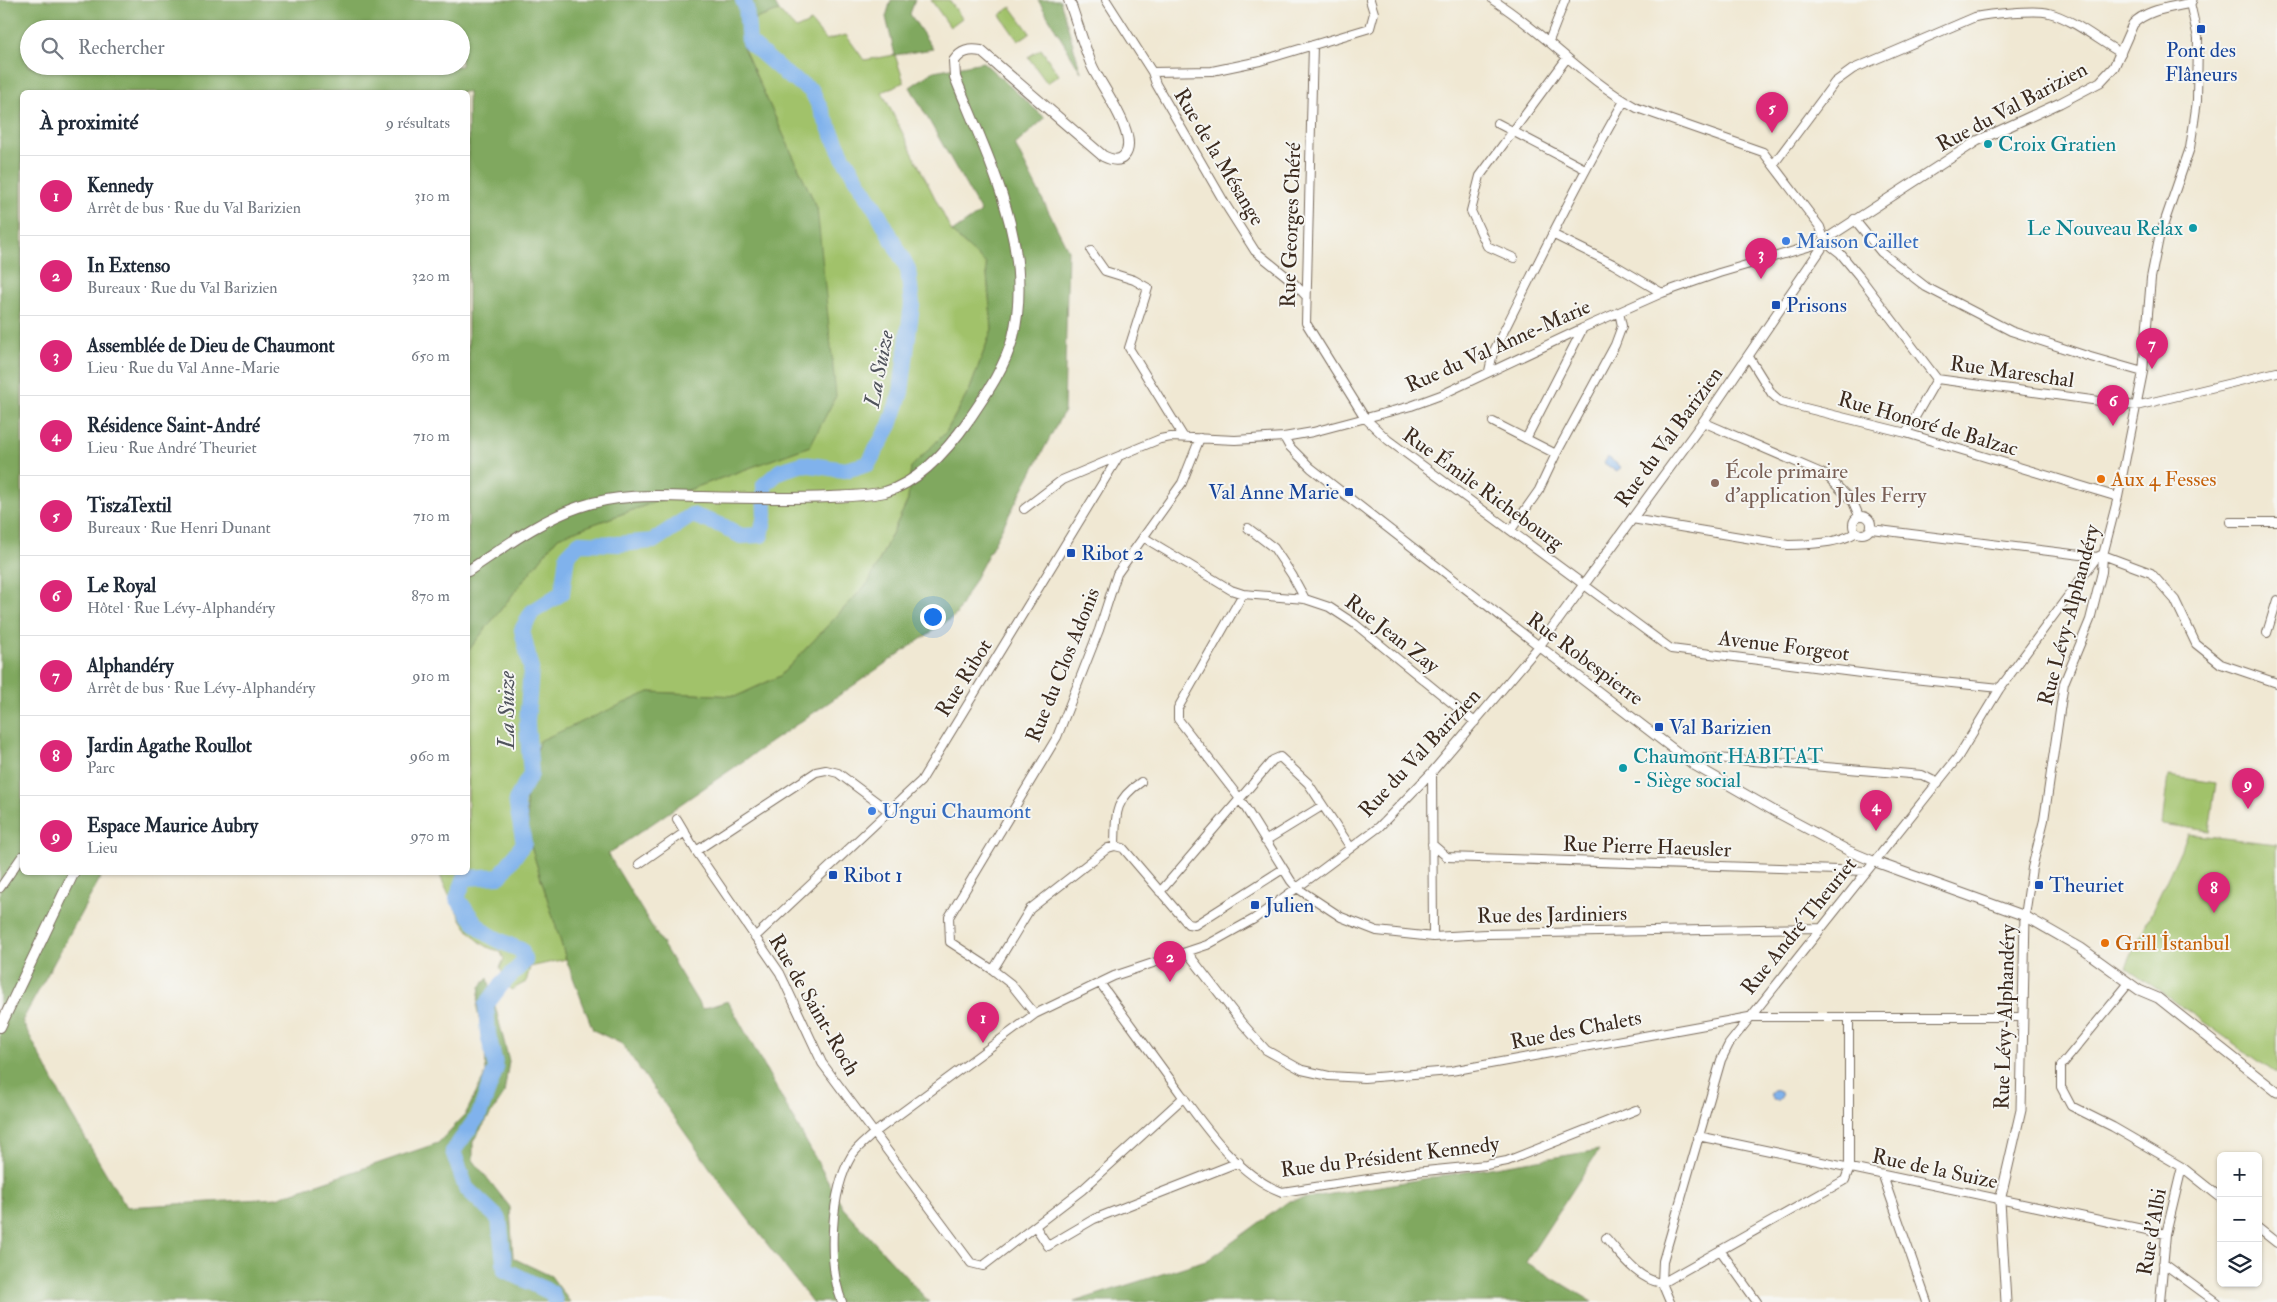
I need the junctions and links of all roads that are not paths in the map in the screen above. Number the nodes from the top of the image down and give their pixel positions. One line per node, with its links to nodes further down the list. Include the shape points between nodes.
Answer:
1 (1069, 0): 55 (main road, via 1092,65 1125,129 1127,152 1120,159 1103,156 989,56 973,49 958,55 954,61 955,77 1002,192 1012,230 1018,305 1012,339 995,381 963,429 912,481 866,495 765,498 645,496 608,500 580,506 550,519)
2 (1106, 0): 11 (street, Rue de la Mésange)
3 (1370, 0): 8 (street, via 1374,13 1370,28)
4 (1494, 0): 7 (street, Rue Mareschal)
5 (1564, 0): 7 (street)
6 (2191, 2): 9 (street, Rue du Val Barizien, via 2146,13 2133,24); 29 (street, Rue Lévy-Alphandéry, via 2198,38 2197,100 2190,148 2159,238)
7 (1549, 41): 10 (street, Rue Mareschal)
8 (1313, 45): 11 (street, via 1260,62 1212,71); 24 (street, Rue Georges Chéré)
9 (2120, 53): 15 (street, via 2049,13 1981,16 1853,69 1835,82); 17 (street, Rue du Val Barizien, via 2114,66 2095,85 1977,141)
10 (1566, 58): 12 (street, Rue Mareschal); 14 (street)
11 (1152, 72): 24 (street, Rue de la Mésange, via 1227,207 1255,250)
12 (1624, 101): 15 (street, Rue Mareschal, via 1763,152); 16 (street)
13 (1497, 123): 14 (street)
14 (1513, 131): 16 (street); 22 (street, via 1480,176 1471,211 1487,246)
15 (1773, 165): 19 (street, Rue Mareschal)
16 (1585, 169): 18 (street)
17 (1854, 219): 19 (street, Rue du Val Barizien); 29 (street, via 1881,252 1926,287 2011,331)
18 (1552, 234): 23 (street); 28 (street, via 1493,353)
19 (1828, 240): 20 (street, via 1819,239); 20 (street, Rue du Val Anne-Marie, via 1826,250); 31 (street, Rue Mareschal)
20 (1819, 246): 23 (street, Rue du Val Anne-Marie, via 1719,273); 27 (street, Rue du Val Barizien)
21 (1091, 251): 37 (street, via 1104,271 1148,288 1129,348)
22 (1514, 258)
23 (1662, 293): 25 (street, Rue du Val Anne-Marie)
24 (1306, 296): 33 (street, Rue Georges Chéré, via 1306,323)
25 (1619, 312): 26 (street, Rue du Val Anne-Marie); 41 (street, via 1622,326 1615,345)
26 (1583, 328): 28 (street, Rue du Val Anne-Marie); 40 (street)
27 (1749, 357): 35 (street, Rue du Val Barizien); 36 (street, Rue Honoré de Balzac, via 1772,394 1781,402)
28 (1490, 372): 33 (street, Rue du Val Anne-Marie, via 1440,395)
29 (2143, 372): 32 (street, Rue Lévy-Alphandéry)
30 (2277, 372): 32 (street, Rue Mareschal)
31 (1937, 379): 32 (street, Rue Mareschal); 36 (street)
32 (2136, 406): 43 (street, Rue Lévy-Alphandéry)
33 (1365, 418): 38 (street, Rue du Val Anne-Marie); 51 (street, Rue Émile Richebourg, via 1388,440)
34 (1493, 422): 40 (street)
35 (1704, 422): 45 (street, via 1826,475 1853,502); 46 (street, Rue du Val Barizien)
36 (1906, 433): 43 (street, Rue Honoré de Balzac)
37 (1183, 436): 39 (street, Rue du Val Anne-Marie); 42 (street, via 1160,439)
38 (1284, 437): 39 (street, Rue du Val Anne-Marie, via 1243,440); 61 (street, Rue Robespierre, via 1311,468)
39 (1200, 438): 53 (street, Rue du Clos Adonis, via 1182,483)
40 (1526, 439): 41 (street)
41 (1556, 454): 51 (street, via 1539,490)
42 (1119, 456): 44 (street, via 1062,480); 71 (street, Rue Ribot, via 921,781)
43 (2118, 497): 54 (street, Rue Lévy-Alphandéry)
44 (1024, 508)
45 (1859, 516): 50 (street, via 1871,520); 52 (street, via 1853,525)
46 (1632, 519): 52 (street, via 1788,545 1850,537); 56 (street, Rue du Val Barizien)
47 (2230, 522): 48 (street)
48 (2277, 522)
49 (1248, 528): 58 (street, via 1274,548)
50 (1871, 529): 52 (street, via 1864,534); 54 (street)
51 (1511, 530): 56 (street, Rue Émile Richebourg)
52 (1856, 532)
53 (1144, 537): 57 (street, Rue Jean Zay, via 1216,582); 93 (street, Rue du Clos Adonis, via 1117,574 1057,737 949,917 950,942)
54 (2100, 556): 62 (street, via 2150,573 2175,600 2196,644 2220,664); 63 (street, Rue André Theuriet); 88 (street, Rue Lévy-Alphandéry, via 2102,572 2090,620 2064,683 2044,820)
55 (470, 570)
56 (1584, 585): 61 (street, Rue du Val Barizien); 63 (street, Avenue Forgeot, via 1671,649)
57 (1243, 594): 58 (street, Rue Jean Zay); 69 (street, Rue des Jardiniers, via 1178,708 1178,719)
58 (1304, 599): 64 (street, Rue Jean Zay, via 1329,607 1355,624)
59 (2277, 600): 60 (street)
60 (2268, 632)
61 (1539, 646): 64 (street, Rue du Val Barizien); 65 (street, Rue Robespierre)
62 (2277, 683)
63 (2000, 688): 68 (street, Rue André Theuriet, via 1958,757)
64 (1474, 722): 66 (street, Rue du Val Barizien)
65 (1694, 765): 68 (street, via 1704,757 1779,762 1922,775); 80 (street, Rue Robespierre, via 1784,817)
66 (1432, 772): 75 (street); 77 (street, Rue du Val Barizien, via 1379,827)
67 (1141, 782): 76 (street, via 1118,803)
68 (1938, 783): 80 (street, Rue André Theuriet)
69 (1240, 800): 70 (street, via 1273,760 1280,757 1308,783); 74 (street, Rue des Jardiniers); 87 (street)
70 (1322, 806): 74 (street); 77 (street)
71 (890, 812): 78 (street, via 838,773 816,772); 90 (street, Rue Ribot)
72 (677, 819): 73 (street, Rue de Saint-Roch)
73 (685, 832): 78 (street, Rue de Saint-Roch); 81 (street)
74 (1266, 841): 82 (street, Rue des Jardiniers)
75 (1432, 844): 83 (street, Rue Pierre Haeusler, via 1447,857); 91 (street)
76 (1115, 846): 87 (street, via 1123,848); 93 (street, via 1108,848 1030,909)
77 (1351, 848): 86 (street, Rue du Val Barizien)
78 (696, 851): 90 (street, Rue de Saint-Roch)
79 (20, 859): 85 (street)
80 (1873, 861): 83 (street, Rue André Theuriet); 88 (street, Rue Robespierre)
81 (639, 864)
82 (1283, 870): 86 (street, Rue des Jardiniers); 87 (street, via 1195,926 1188,924)
83 (1866, 872): 89 (street, Rue André Theuriet)
84 (73, 875): 100 (main road)
85 (0, 888)
86 (1297, 888): 91 (street, Rue des Jardiniers, via 1341,917 1377,931); 92 (street, Rue du Val Barizien, via 1254,919 1207,945)
87 (1160, 892)
88 (2025, 916): 95 (street, Rue Robespierre, via 2081,948); 99 (street, Rue Lévy-Alphandéry)
89 (1820, 928): 91 (street, Rue des Jardiniers); 97 (street, Rue André Theuriet)
90 (755, 937): 104 (street, Rue de Saint-Roch, via 780,973 822,1063)
91 (1433, 937)
92 (1187, 952): 94 (street, Rue du Val Barizien); 97 (street, Rue des Chalets, via 1266,1050 1302,1070 1329,1076 1364,1078 1451,1071)
93 (993, 970): 96 (street, Rue du Clos Adonis, via 1011,984)
94 (1100, 983): 96 (street, Rue du Val Barizien); 102 (street, Rue du Président Kennedy)
95 (2129, 984): 101 (street, Rue Robespierre, via 2165,1003); 107 (street, via 2061,1066 2061,1087 2072,1106)
96 (1035, 1014): 104 (street, Rue du Val Barizien)
97 (1749, 1017): 98 (street, Rue des Chalets); 105 (street, Rue André Theuriet, via 1721,1060)
98 (1849, 1017): 99 (street, Rue des Chalets); 108 (street)
99 (2023, 1017): 111 (street, Rue Lévy-Alphandéry, via 2021,1110)
100 (0, 1027)
101 (2277, 1092)
102 (1184, 1097): 106 (street, Rue du Président Kennedy, via 1210,1133); 112 (street, via 1082,1190)
103 (1636, 1110): 106 (street, Rue du Président Kennedy, via 1507,1161 1486,1166 1415,1172 1282,1192 1267,1187)
104 (874, 1133): 112 (street, via 971,1263 983,1266); 120 (street, Rue du Val Barizien, via 852,1154 841,1180 832,1227 833,1268)
105 (1698, 1136): 108 (street, Rue de la Suize); 119 (street, Rue André Theuriet, via 1663,1261)
106 (1239, 1162): 112 (street, via 1094,1219 1048,1246)
107 (2182, 1168): 110 (street); 114 (street, Rue d'Albi)
108 (1849, 1169): 109 (street, Rue de la Suize); 117 (street, via 1845,1180)
109 (1882, 1176): 111 (street, Rue de la Suize); 123 (street)
110 (2220, 1197)
111 (2000, 1201): 114 (street, Rue de la Suize); 124 (street, Rue Lévy-Alphandéry)
112 (1034, 1226)
113 (2262, 1231): 116 (street)
114 (2166, 1234): 118 (street, Rue d'Albi)
115 (1606, 1238): 119 (street, via 1636,1270 1651,1282)
116 (2277, 1242)
117 (1720, 1250): 119 (street); 122 (street)
118 (2162, 1263): 125 (street, Rue d'Albi); 126 (street)
119 (1662, 1283): 121 (street, Rue André Theuriet)
120 (842, 1302)
121 (1670, 1302)
122 (1757, 1302)
123 (1927, 1302)
124 (2006, 1302)
125 (2160, 1302)
126 (2216, 1302)

